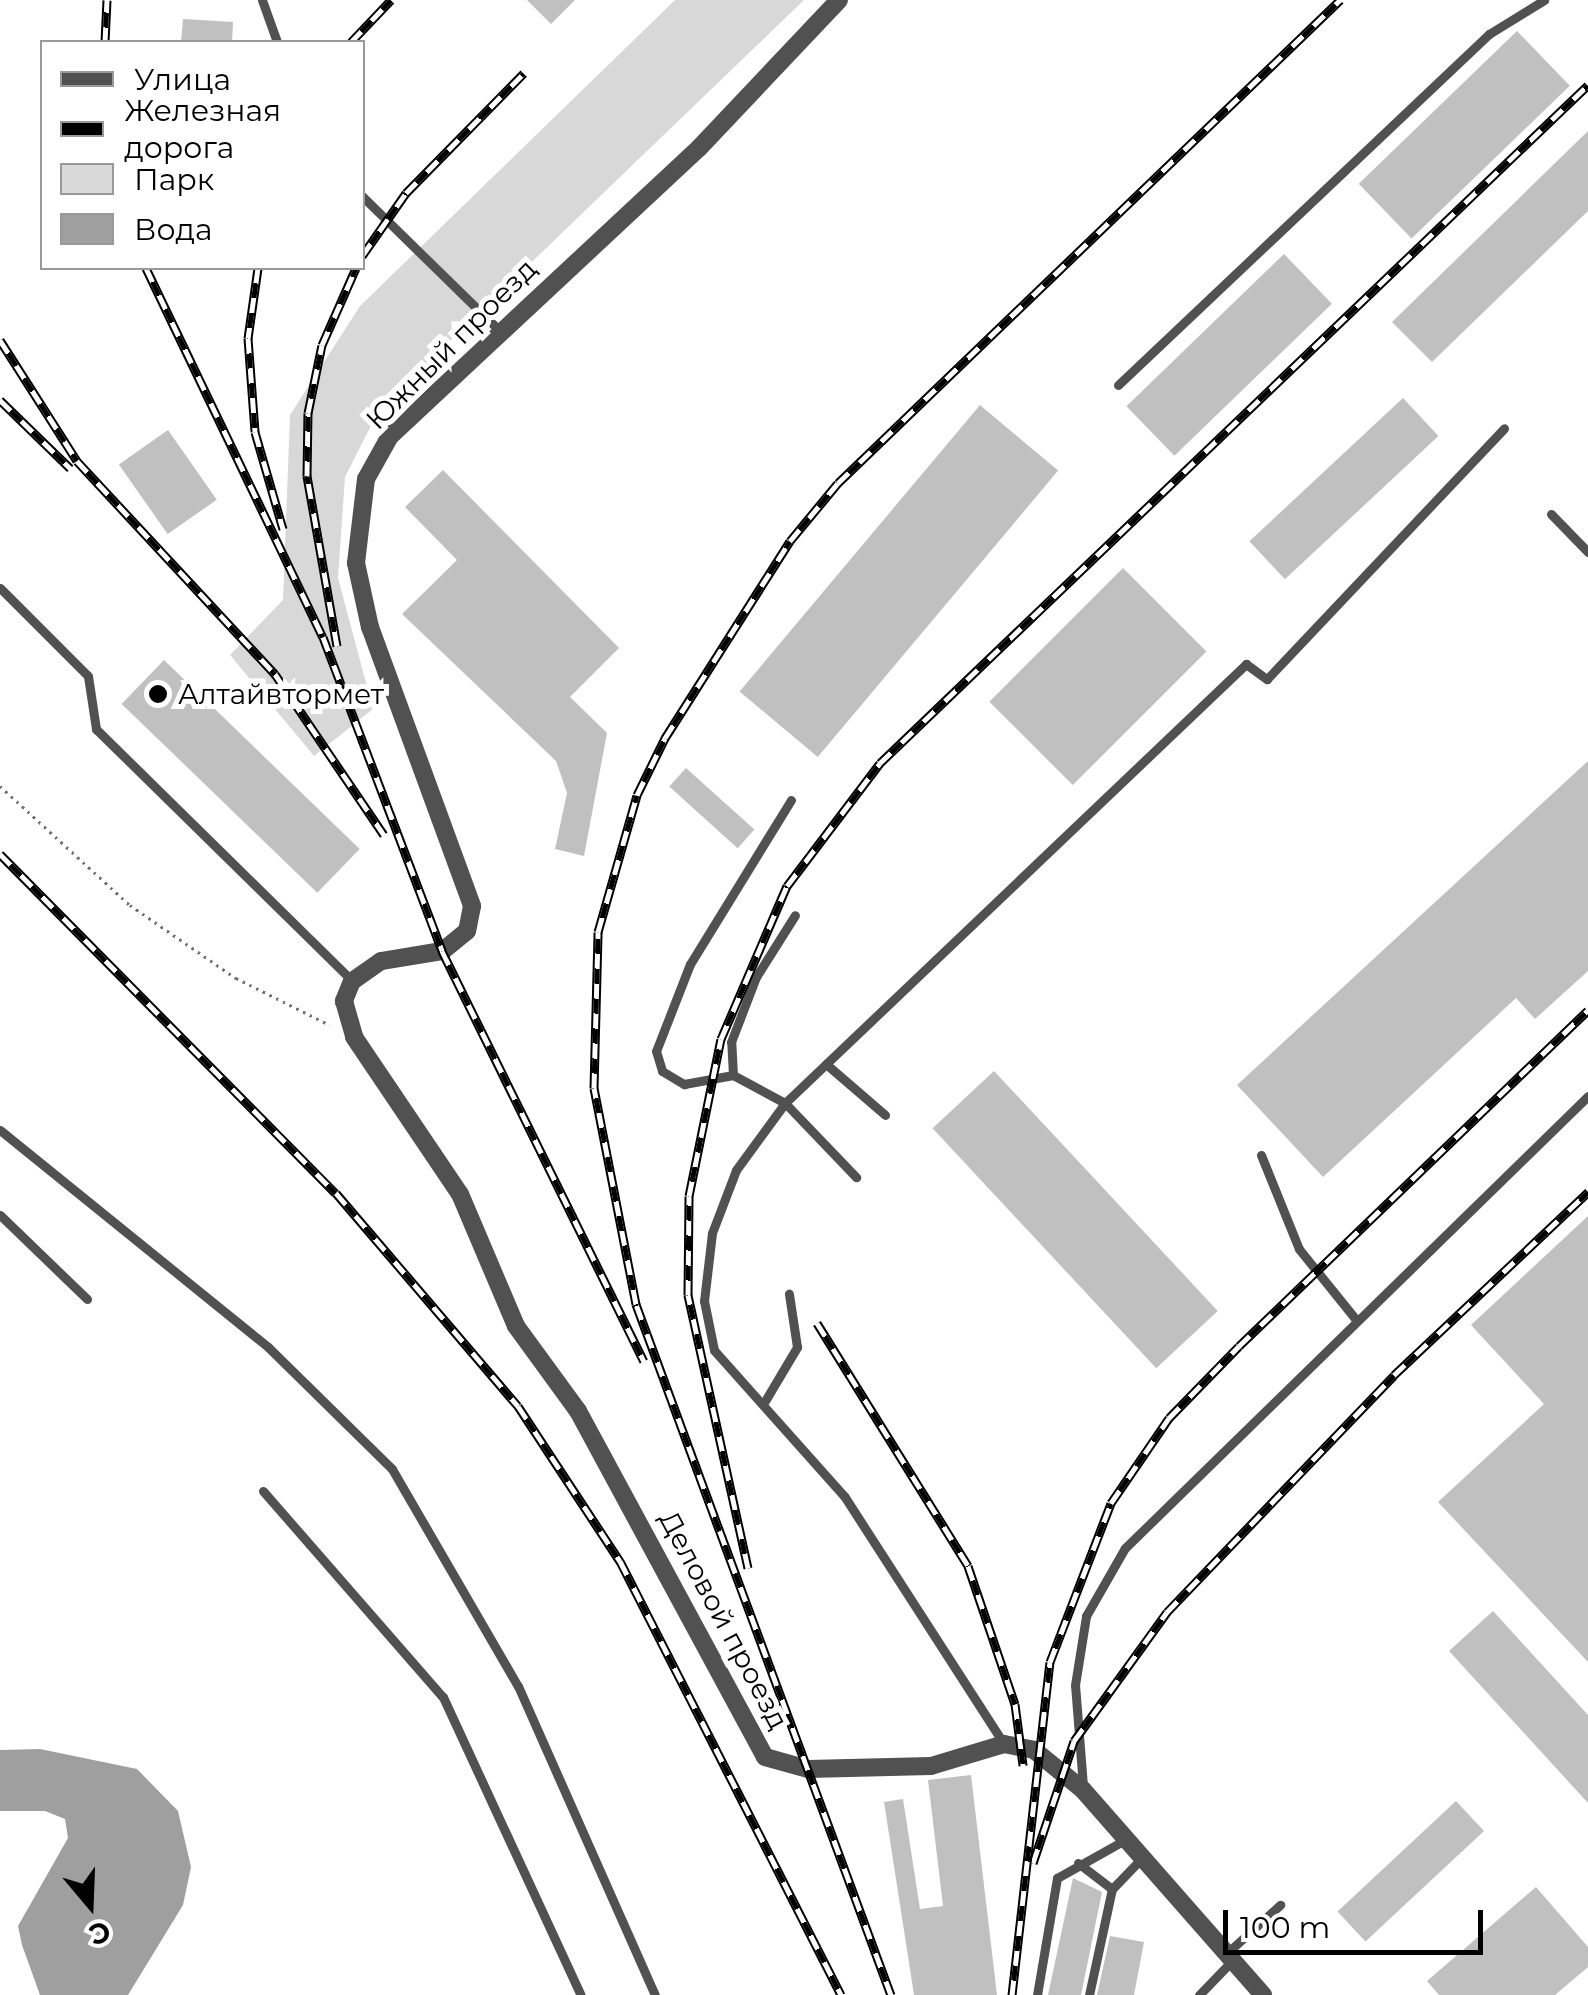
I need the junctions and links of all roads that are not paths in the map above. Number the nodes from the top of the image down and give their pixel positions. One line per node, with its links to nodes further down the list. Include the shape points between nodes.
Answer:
1 (262, 0): 4 (lane)
2 (840, 0): 6 (street, Южный проезд, via 699,148)
3 (1544, 0): 7 (lane, via 1490,34)
4 (277, 40)
5 (365, 199): 6 (lane)
6 (499, 330): 14 (street, Южный проезд, via 390,436 366,479 358,530 370,627 472,906 467,931 442,950 381,961)
7 (1118, 385)
8 (1504, 428): 15 (lane, via 1267,679 1246,664)
9 (1552, 514): 10 (lane)
10 (1588, 552)
11 (0, 588): 14 (lane, via 88,676 96,728)
12 (791, 800): 16 (lane, via 690,964 656,1050 662,1071 684,1084)
13 (794, 915): 16 (lane, via 756,977 732,1042)
14 (352, 980): 29 (street, Деловой проезд, via 344,1000 354,1037 460,1194 516,1326 578,1411 765,1757 796,1768 932,1766)
15 (826, 1064): 18 (lane); 19 (lane)
16 (734, 1075): 18 (lane)
17 (1588, 1096): 26 (lane)
18 (786, 1103): 22 (lane); 27 (lane, via 736,1170 712,1232 704,1301 714,1350)
19 (885, 1115)
20 (0, 1130): 38 (lane, via 268,1348 392,1469 518,1686)
21 (1261, 1155): 26 (lane, via 1299,1249)
22 (856, 1176)
23 (0, 1216): 25 (lane)
24 (788, 1294): 27 (lane, via 797,1348)
25 (86, 1299)
26 (1356, 1321): 30 (lane, via 1126,1548 1086,1616 1075,1684)
27 (765, 1401): 29 (lane, via 844,1496)
28 (263, 1491): 37 (lane, via 444,1697)
29 (1004, 1744): 30 (street, via 1034,1750)
30 (1083, 1790): 31 (street)
31 (1122, 1842): 32 (street); 33 (lane)
32 (1138, 1862): 34 (lane); 36 (street)
33 (1078, 1863): 34 (lane); 39 (lane, via 1057,1878)
34 (1112, 1889): 40 (lane)
35 (1280, 1905): 36 (lane)
36 (1228, 1958): 41 (lane); 42 (street)
37 (581, 1995)
38 (654, 1995)
39 (1036, 1995)
40 (1090, 1995)
41 (1198, 1995)
42 (1263, 1995)

